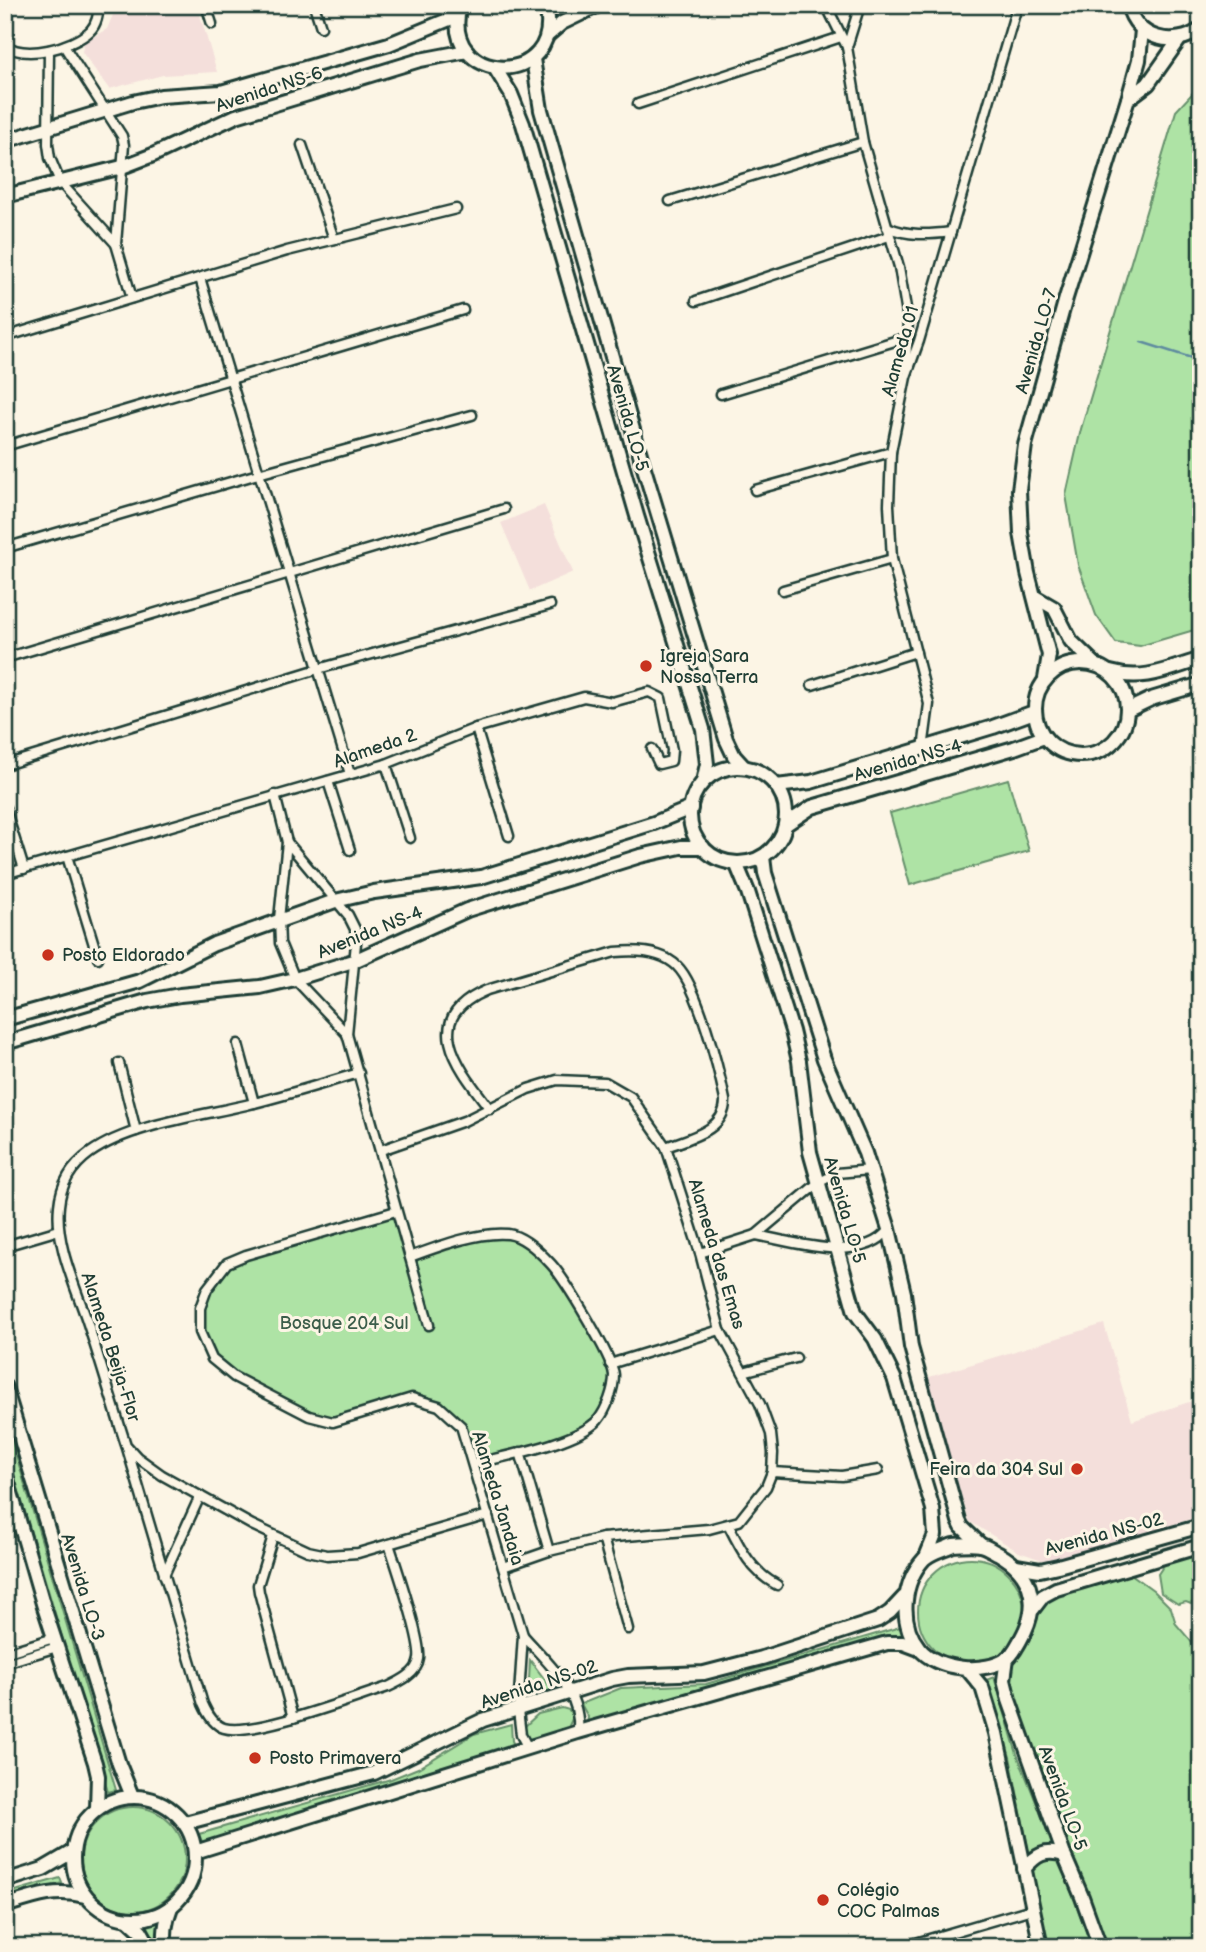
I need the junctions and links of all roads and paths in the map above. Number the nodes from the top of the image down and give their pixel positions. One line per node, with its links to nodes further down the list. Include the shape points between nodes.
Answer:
1 (99, 5): 19 (street, via 89,32)
2 (206, 5): 11 (street)
3 (314, 5): 12 (street)
4 (546, 5): 15 (street)
5 (599, 5): 15 (street)
6 (826, 5): 16 (street)
7 (860, 5): 20 (street)
8 (1128, 5): 14 (street)
9 (1016, 9): 38 (street, Alameda 01)
10 (459, 10): 22 (street, via 460,40); 27 (street, Avenida NS-6, via 389,44 221,92 161,96)
11 (212, 24)
12 (321, 27)
13 (1201, 29): 17 (street)
14 (1142, 30): 17 (street); 25 (street, Avenida LO-7)
15 (548, 35): 23 (street)
16 (841, 37): 20 (street); 26 (street)
17 (1178, 40): 25 (street, via 1148,84)
18 (5, 45): 21 (street, via 13,51)
19 (64, 46): 21 (street); 27 (street)
20 (848, 47): 30 (street)
21 (49, 50): 28 (street)
22 (467, 51): 24 (street); 32 (street, Avenida NS-6, via 420,60 236,117)
23 (533, 59): 24 (street, via 521,66); 79 (street, Avenida LO-5, via 541,110 644,468 726,738)
24 (495, 68): 82 (street, Avenida LO-5, via 523,124 703,729 707,756)
25 (1128, 99): 60 (street, Avenida LO-7, via 1024,445 1021,533)
26 (638, 104)
27 (104, 110): 28 (street, Avenida NS-6); 32 (street, via 122,136)
28 (48, 127): 29 (street, Avenida NS-6); 33 (street, via 50,158)
29 (5, 141)
30 (863, 142): 35 (street); 37 (street)
31 (302, 145): 39 (street)
32 (122, 167): 33 (street, Avenida NS-6); 40 (street)
33 (60, 182): 34 (street, Avenida NS-6); 40 (street)
34 (5, 195)
35 (670, 201)
36 (456, 209): 39 (street)
37 (888, 232): 38 (street); 43 (street); 46 (street, via 905,296)
38 (951, 232): 47 (street, Alameda 01)
39 (334, 239): 41 (street)
40 (116, 244): 42 (street)
41 (200, 278): 42 (street); 48 (street)
42 (132, 298): 45 (street)
43 (696, 301)
44 (463, 310): 48 (street)
45 (5, 337)
46 (908, 337): 47 (street); 49 (street)
47 (906, 377): 52 (street, Alameda 01)
48 (230, 378): 51 (street); 53 (street)
49 (721, 394)
50 (472, 415): 53 (street)
51 (5, 446)
52 (891, 452): 54 (street); 57 (street, Alameda 01)
53 (258, 474): 56 (street); 58 (street)
54 (755, 490)
55 (504, 509): 58 (street)
56 (5, 548)
57 (892, 559): 59 (street); 62 (street, Alameda 01)
58 (288, 572): 63 (street); 66 (street)
59 (783, 590)
60 (1035, 597): 65 (street, via 1054,608 1080,652); 68 (street, Avenida LO-7, via 1049,655)
61 (550, 605): 66 (street)
62 (916, 652): 70 (street); 75 (street, Alameda 01, via 929,704)
63 (5, 658)
64 (1201, 659): 67 (street, via 1145,676 1130,678)
65 (1095, 664): 67 (street); 68 (street, via 1068,664)
66 (318, 669): 78 (street); 80 (street)
67 (1110, 672): 71 (street, via 1120,682)
68 (1045, 679): 72 (street)
69 (1201, 684): 71 (street)
70 (812, 685)
71 (1128, 710): 74 (street, via 1118,737 1095,754 1067,753)
72 (1034, 712): 74 (street); 75 (street, Avenida NS-4)
73 (476, 728): 76 (street, Alameda 2, via 584,696 612,702 649,692 662,698 671,761 659,764); 77 (street, Alameda 2); 88 (street)
74 (1044, 737): 87 (street, Avenida NS-4, via 812,807)
75 (923, 748): 83 (street, Avenida NS-4, via 811,782)
76 (652, 749)
77 (386, 764): 80 (street, Alameda 2); 89 (street)
78 (5, 765)
79 (744, 767): 82 (street, via 715,772); 83 (street, via 762,773)
80 (351, 774): 81 (street, Alameda 2)
81 (328, 781): 84 (street, Alameda 2); 92 (street)
82 (703, 782): 86 (street)
83 (776, 786): 87 (street, via 785,804)
84 (275, 796): 90 (street); 93 (street, Alameda 2)
85 (5, 808): 96 (street)
86 (691, 808): 91 (street, via 692,829); 98 (street, Avenida NS-4, via 654,824 481,877)
87 (785, 825): 94 (street, via 775,847)
88 (509, 836)
89 (410, 838)
90 (287, 842): 98 (street); 99 (street)
91 (703, 847): 95 (street, via 712,856); 101 (street, Avenida NS-4, via 640,856 467,910)
92 (349, 850)
93 (67, 856): 96 (street, Alameda 2); 100 (street)
94 (763, 857): 95 (street); 114 (street, Avenida LO-5, via 817,1038)
95 (736, 863): 115 (street, Avenida LO-5, via 792,1031)
96 (24, 869): 97 (street, Alameda 2)
97 (5, 874)
98 (335, 901): 99 (street, Avenida NS-4); 101 (street, via 355,929)
99 (279, 919): 102 (street, via 280,943); 103 (street, Avenida NS-4, via 214,943 139,981)
100 (97, 958)
101 (356, 960): 102 (street, Avenida NS-4); 104 (street)
102 (295, 979): 104 (street); 105 (street, Avenida NS-4, via 147,1001)
103 (5, 1019)
104 (347, 1034): 108 (street)
105 (5, 1043)
106 (238, 1044): 109 (street)
107 (119, 1063): 111 (street)
108 (359, 1073): 109 (street, Alameda Beija-Flor); 113 (street)
109 (254, 1103): 111 (street, Alameda Beija-Flor)
110 (490, 1109): 112 (street, Alameda das Emas, via 557,1080 605,1082 631,1097); 112 (street, via 471,1085 450,1042 448,1025 453,1012 487,990 636,950 667,958 689,984 725,1100 722,1119); 113 (street, Alameda das Emas)
111 (136, 1131): 118 (street, Alameda Beija-Flor, via 107,1143 72,1169 59,1204)
112 (666, 1147): 122 (street, Alameda das Emas)
113 (381, 1150): 116 (street)
114 (870, 1170): 115 (street, via 837,1173); 117 (street, Avenida LO-5)
115 (818, 1183): 119 (street); 121 (street, Avenida LO-5)
116 (396, 1211): 123 (street); 132 (street, Alameda Jandaia, via 227,1263 207,1289 200,1308 200,1332 212,1359 234,1377 309,1416 333,1422 412,1398 439,1406 461,1426)
117 (889, 1229): 121 (street, via 882,1239); 143 (street, Avenida LO-5, via 911,1347 953,1500 962,1527)
118 (59, 1230): 120 (street); 130 (street, Alameda Beija-Flor)
119 (756, 1235): 121 (street); 122 (street)
120 (5, 1247)
121 (838, 1250): 146 (street, Avenida LO-5, via 855,1312 894,1378 933,1509 935,1535)
122 (700, 1253): 125 (street, Alameda das Emas)
123 (410, 1257): 124 (street); 127 (street, via 486,1235 510,1234 554,1266)
124 (429, 1325)
125 (720, 1330): 127 (street); 128 (street, Alameda das Emas)
126 (796, 1358): 128 (street)
127 (610, 1364): 131 (street, via 614,1374 609,1400 598,1420 576,1434)
128 (743, 1372): 135 (street, Alameda das Emas, via 771,1434)
129 (5, 1387): 166 (street, Avenida LO-3, via 118,1764)
130 (127, 1445): 136 (street, Alameda Beija-Flor, via 162,1475); 149 (street)
131 (520, 1452): 132 (street); 145 (street)
132 (473, 1464): 137 (street, Alameda Jandaia)
133 (878, 1470): 135 (street, via 842,1476)
134 (5, 1472): 155 (street)
135 (772, 1472): 138 (street, Alameda das Emas, via 754,1504)
136 (200, 1496): 140 (street, Alameda Beija-Flor); 149 (street)
137 (488, 1516): 142 (street, Alameda Beija-Flor); 148 (street, Alameda Jandaia)
138 (729, 1526): 141 (street); 150 (street, via 750,1563 763,1578)
139 (1201, 1526): 147 (street, Avenida NS-02, via 1040,1570)
140 (273, 1536): 142 (street, Alameda Beija-Flor, via 327,1555); 163 (street, via 259,1592)
141 (603, 1538): 145 (street); 153 (street)
142 (389, 1544): 163 (street, via 416,1637 419,1660 413,1671 388,1687)
143 (981, 1545): 146 (street, via 953,1545); 147 (street)
144 (1201, 1546): 152 (street, via 1056,1589)
145 (549, 1551): 148 (street)
146 (926, 1557): 151 (street)
147 (1016, 1566): 152 (street, via 1027,1581)
148 (503, 1567): 154 (street, Alameda Jandaia)
149 (164, 1575): 163 (street, via 203,1704 214,1722 232,1729)
150 (778, 1585)
151 (904, 1597): 156 (street, via 908,1625); 161 (street, Avenida NS-02, via 878,1620 762,1658 704,1673 628,1676)
152 (1033, 1609): 158 (street, via 1026,1630)
153 (628, 1629)
154 (523, 1635): 161 (street, Alameda Jandaia); 162 (street, Alameda Jandaia)
155 (55, 1642): 157 (street); 159 (street); 167 (street, via 95,1763)
156 (919, 1649): 160 (street, via 944,1664); 164 (street, via 887,1643)
157 (5, 1653)
158 (1007, 1658): 160 (street); 171 (street, Avenida LO-5, via 1004,1680 1009,1700)
159 (5, 1663)
160 (967, 1669): 172 (street, via 982,1686 996,1733)
161 (572, 1693): 162 (street, Avenida NS-02); 164 (street, Alameda Jandaia)
162 (518, 1710): 165 (street, Alameda Jandaia); 168 (street, Avenida NS-02, via 483,1720 374,1773)
163 (293, 1718)
164 (578, 1732): 165 (street)
165 (528, 1748): 170 (street)
166 (132, 1796): 167 (street); 168 (street, via 171,1808)
167 (97, 1808): 169 (street, via 76,1835)
168 (185, 1824): 170 (street)
169 (72, 1852): 173 (street, via 43,1869); 174 (street, via 75,1875)
170 (195, 1852): 176 (street, via 185,1892)
171 (1064, 1854): 172 (street, via 1040,1854); 183 (street, Avenida LO-5)
172 (1024, 1869): 177 (street)
173 (5, 1881)
174 (85, 1896): 175 (street, via 51,1892); 178 (street, via 97,1908)
175 (5, 1906)
176 (171, 1907): 178 (street, via 151,1917); 180 (street)
177 (1032, 1909): 181 (street); 182 (street)
178 (129, 1920): 179 (street)
179 (150, 1947)
180 (166, 1947)
181 (902, 1947)
182 (1041, 1947)
183 (1100, 1947)

